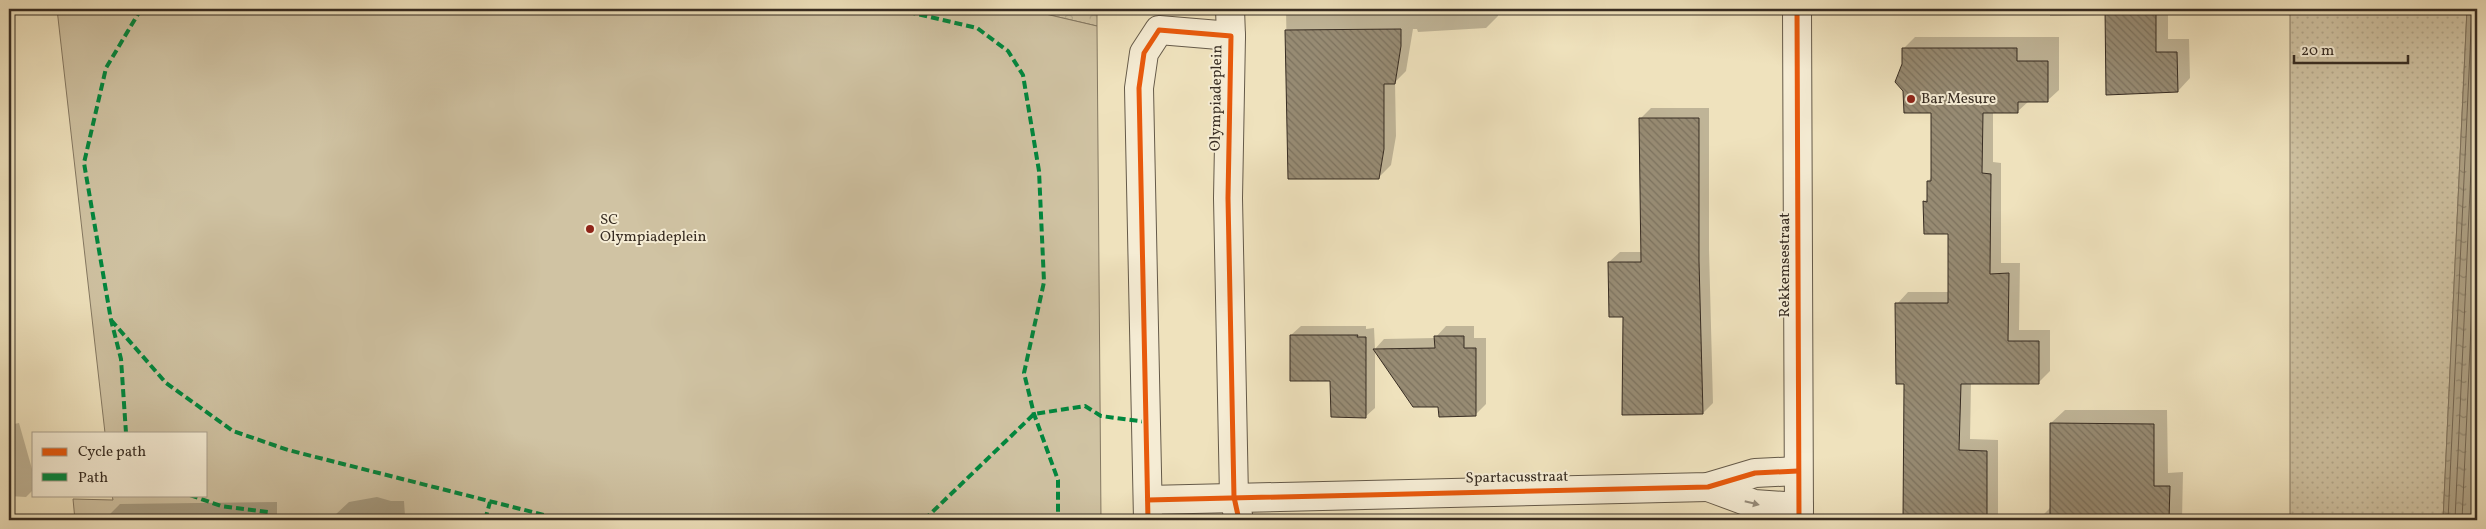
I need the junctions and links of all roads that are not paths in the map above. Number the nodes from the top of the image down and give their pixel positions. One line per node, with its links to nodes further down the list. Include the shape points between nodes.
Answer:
1 (1230, 9): 3 (street)
2 (1797, 9): 4 (street, Rekkemsestraat)
3 (1231, 36): 6 (street, Olympiadeplein, via 1228,198); 7 (street, Olympiadeplein, via 1159,30 1144,53 1139,88)
4 (1798, 471): 5 (street, Spartacusstraat, via 1755,473); 8 (street, Rekkemsestraat)
5 (1708, 487): 6 (street, Spartacusstraat); 8 (street, Spartacusstraat, one-way to 8, via 1754,504)
6 (1237, 509): 7 (street, Olympiadeplein)
7 (1148, 510)
8 (1799, 514)

